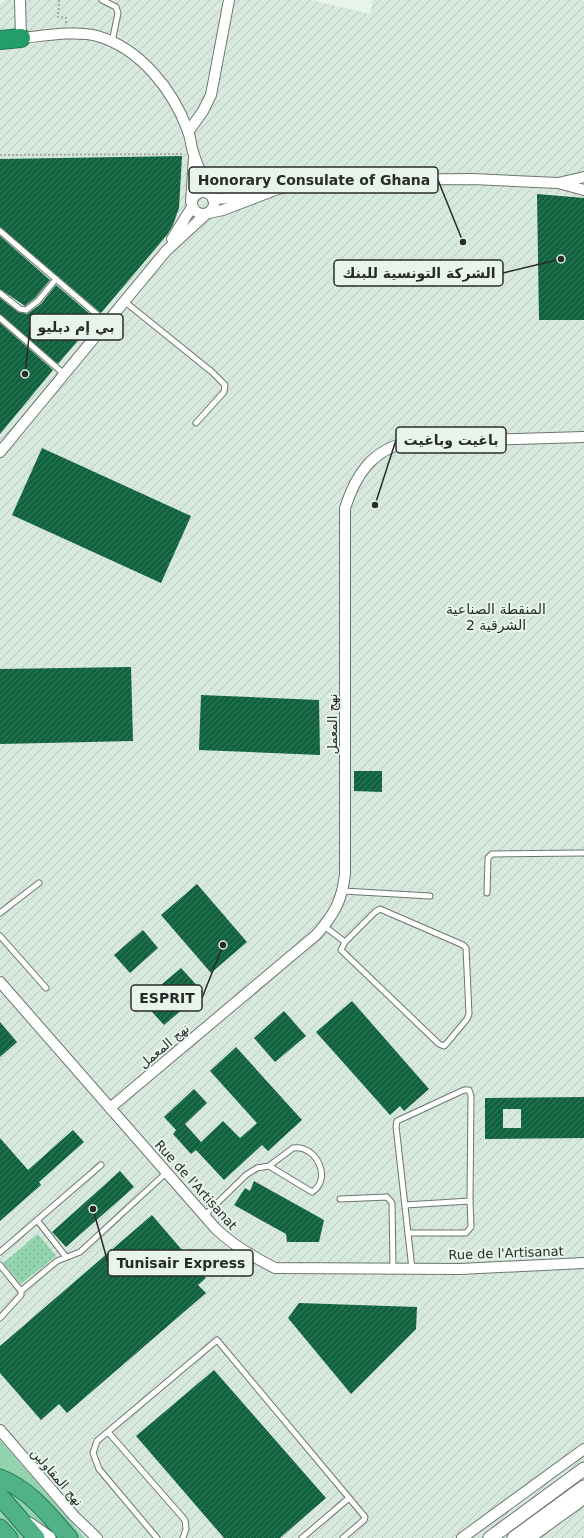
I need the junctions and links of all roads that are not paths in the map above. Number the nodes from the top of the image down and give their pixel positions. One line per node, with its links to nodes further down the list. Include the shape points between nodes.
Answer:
1 (20, 0): 4 (street)
2 (102, 0): 6 (lane, via 116,7 118,13)
3 (229, 0): 7 (street, via 211,94)
4 (21, 38): 5 (highway); 6 (street, via 66,34 96,35)
5 (0, 40)
6 (112, 42): 7 (street, via 129,51 163,85 176,105)
7 (188, 132): 8 (street)
8 (194, 155): 12 (street); 14 (street)
9 (584, 177): 10 (street)
10 (558, 183): 11 (street); 13 (street, via 410,178 351,180 296,185)
11 (584, 190)
12 (211, 197): 13 (street); 14 (street, via 202,192 196,194); 15 (street, via 214,205)
13 (258, 197): 15 (street)
14 (191, 204): 15 (street, via 197,213); 17 (street)
15 (207, 214): 17 (street)
16 (0, 230): 18 (lane)
17 (166, 251): 20 (street)
18 (56, 279): 19 (lane, via 38,301 26,310 20,309); 22 (lane)
19 (0, 293)
20 (124, 301): 22 (street); 24 (lane, via 225,385 224,392)
21 (0, 318): 23 (lane)
22 (107, 323): 23 (street)
23 (64, 374): 26 (street)
24 (196, 423)
25 (584, 437): 29 (street, نهج المعمل, via 408,442 394,445 384,450 362,472 351,489 345,508)
26 (0, 452)
27 (584, 853): 30 (lane, via 492,854 488,858)
28 (39, 883): 32 (lane)
29 (343, 892): 31 (lane); 33 (street, نهج المعمل, via 337,908)
30 (487, 893)
31 (430, 896)
32 (0, 912)
33 (324, 926): 35 (lane); 38 (street, نهج المعمل, via 316,936)
34 (0, 936): 37 (lane)
35 (345, 942): 35 (lane, via 341,950 439,1044 444,1046 467,1020 469,1008 466,948 463,945 380,910)
36 (0, 982): 38 (street, Rue de l'Artisanat)
37 (46, 988)
38 (110, 1108): 41 (street, Rue de l'Artisanat)
39 (101, 1166): 46 (lane)
40 (270, 1166): 40 (lane, via 287,1152 298,1148 319,1160 320,1180 312,1192); 45 (lane, via 257,1168 246,1176)
41 (166, 1173): 45 (street, Rue de l'Artisanat); 49 (lane, via 80,1252)
42 (340, 1199): 52 (lane, via 390,1199)
43 (470, 1201): 44 (lane); 44 (lane, via 471,1096 469,1090 464,1090 397,1121); 47 (lane, via 471,1227 466,1233)
44 (405, 1205): 47 (lane)
45 (204, 1216): 52 (street, Rue de l'Artisanat, via 233,1244 275,1268)
46 (37, 1220): 48 (lane); 49 (lane)
47 (408, 1233): 53 (lane)
48 (0, 1252)
49 (66, 1257): 54 (lane)
50 (584, 1263): 53 (street, Rue de l'Artisanat)
51 (0, 1265): 54 (lane)
52 (393, 1268): 53 (street, Rue de l'Artisanat)
53 (412, 1269)
54 (21, 1291): 55 (lane, via 20,1298)
55 (0, 1318)
56 (0, 1430): 71 (street, نهج المقاولين, via 74,1516)
57 (108, 1432): 63 (lane, via 218,1340); 72 (lane, via 97,1441 93,1454 98,1469); 73 (lane, via 185,1520)
58 (584, 1450): 76 (street)
59 (584, 1469): 77 (street)
60 (0, 1478): 70 (highway, via 24,1490)
61 (584, 1487): 78 (street)
62 (0, 1496): 65 (highway)
63 (349, 1498): 74 (lane); 75 (lane, via 365,1519)
64 (584, 1499): 79 (street)
65 (17, 1515): 68 (highway); 69 (street)
66 (0, 1528): 67 (highway)
67 (9, 1538)
68 (36, 1538)
69 (49, 1538)
70 (69, 1538)
71 (97, 1538)
72 (157, 1538)
73 (183, 1538)
74 (302, 1538)
75 (343, 1538)
76 (462, 1538)
77 (490, 1538)
78 (514, 1538)
79 (530, 1538)

